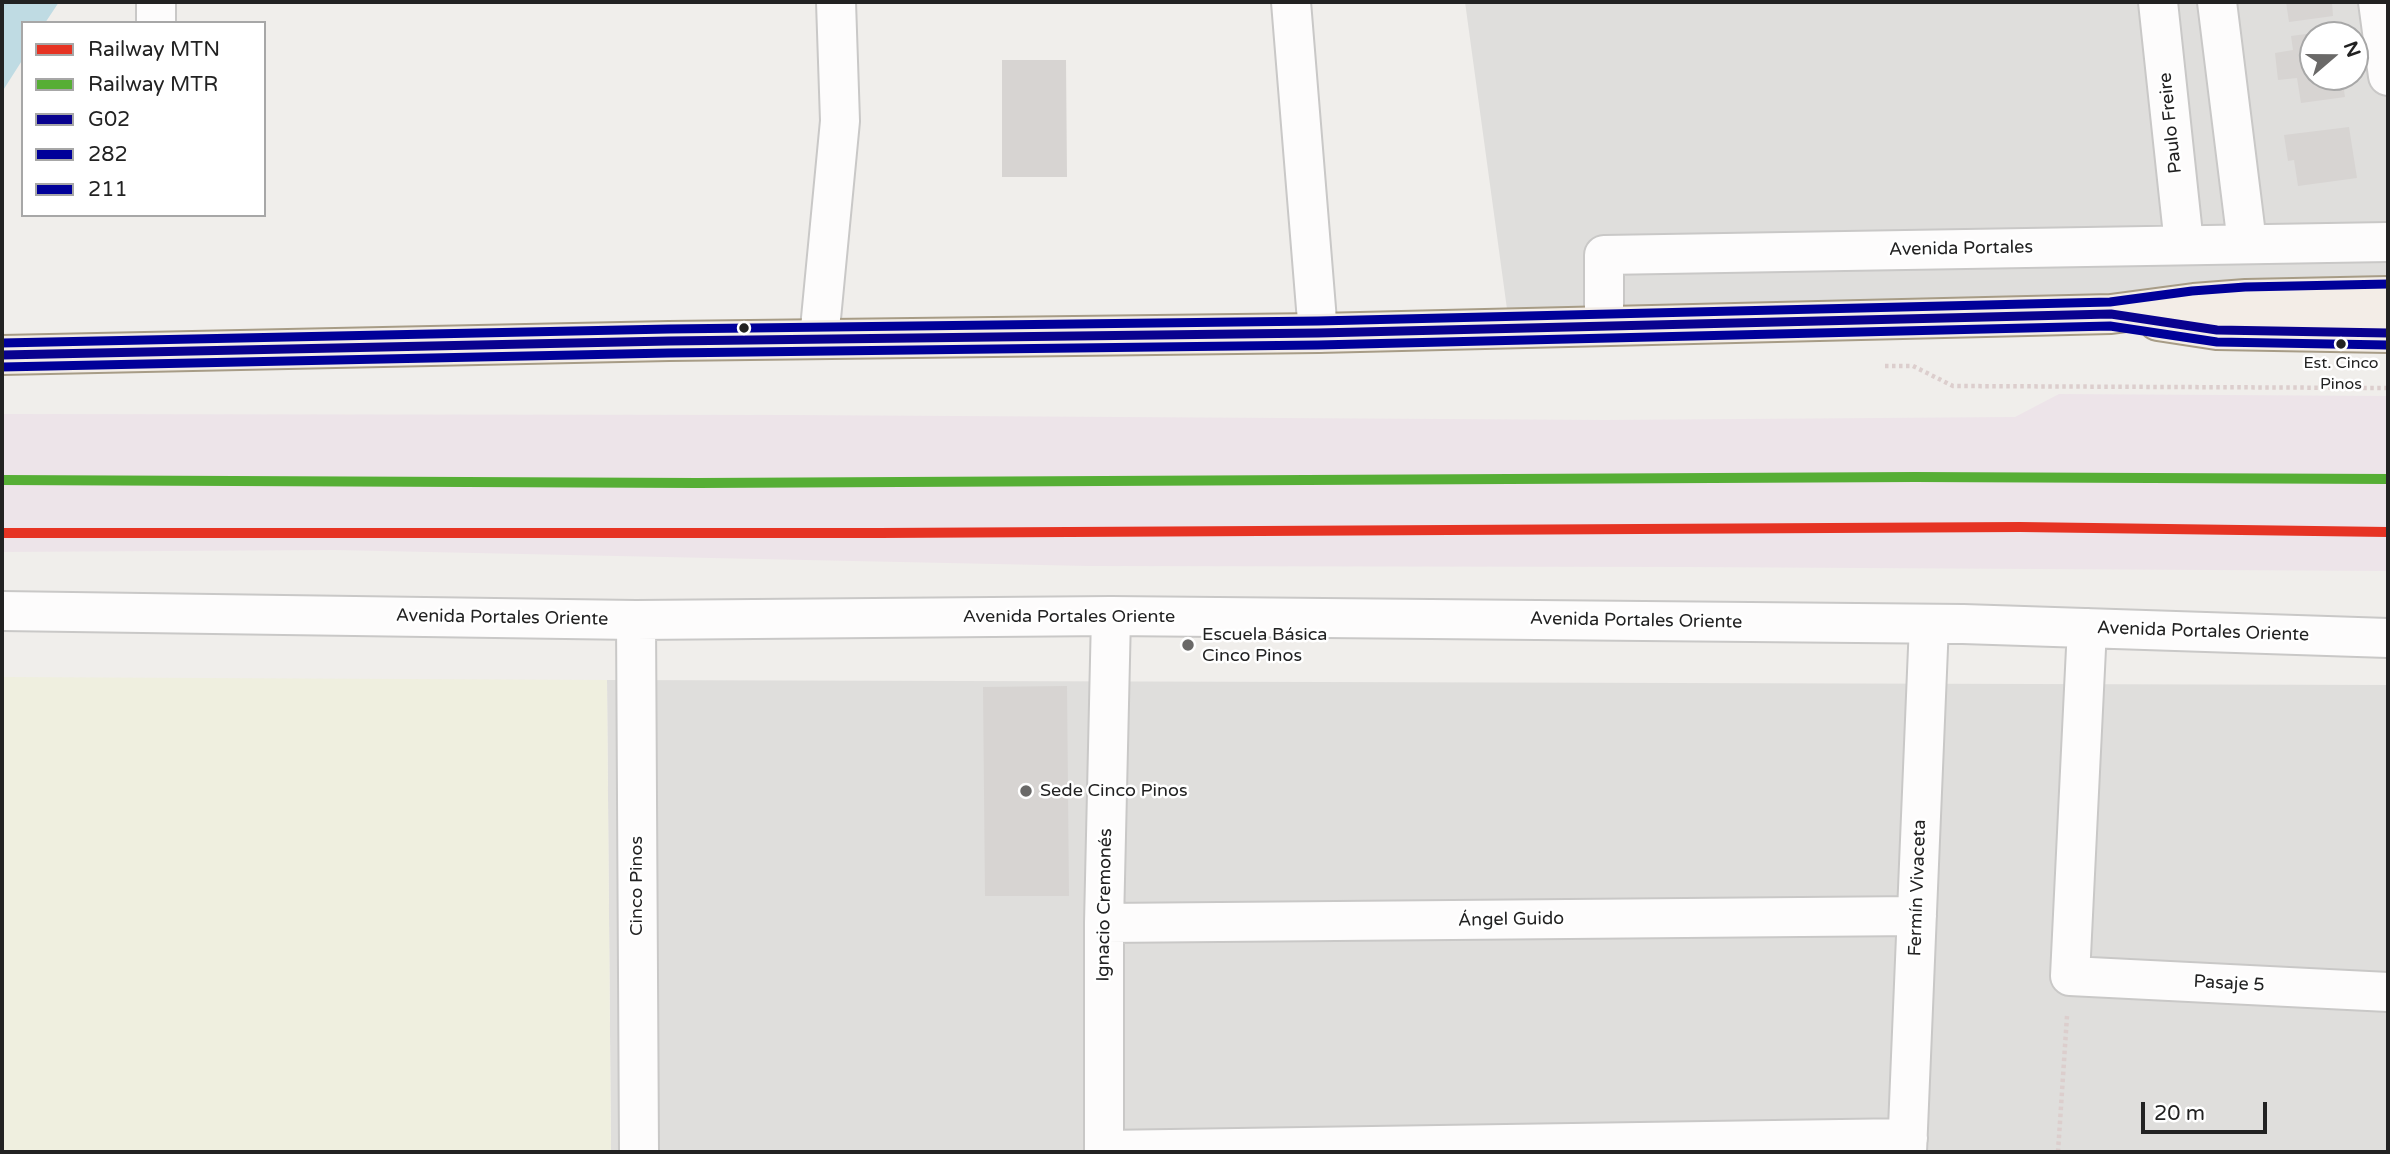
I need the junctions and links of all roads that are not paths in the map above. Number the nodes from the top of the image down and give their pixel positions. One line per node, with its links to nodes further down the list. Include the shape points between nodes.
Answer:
1 (156, 2): 7 (street)
2 (836, 2): 17 (street, via 839,121)
3 (1292, 2): 15 (street)
4 (2158, 2): 11 (street, Paulo Freire)
5 (2217, 2): 10 (street)
6 (2381, 7): 8 (street)
7 (156, 21)
8 (2388, 76)
9 (2388, 242): 10 (street, Avenida Portales)
10 (2247, 243): 11 (street, Avenida Portales)
11 (2184, 244): 14 (street, Avenida Portales, via 1604,255)
12 (2388, 296): 13 (main road, via 2246,299)
13 (2111, 314): 14 (main road); 16 (main road, via 2217,330)
14 (1604, 326): 15 (main road)
15 (1318, 333): 17 (main road)
16 (2388, 333)
17 (819, 339): 18 (main road)
18 (2, 355)
19 (2, 611): 21 (street, Avenida Portales Oriente)
20 (1111, 616): 21 (street, Avenida Portales Oriente); 22 (street, Avenida Portales Oriente); 26 (street, Ignacio Cremonés)
21 (636, 620): 30 (street, Cinco Pinos)
22 (1929, 624): 23 (street, Avenida Portales Oriente); 25 (street, Fermín Vivaceta)
23 (2087, 628): 24 (street, Avenida Portales Oriente); 27 (street, Pasaje 5, via 2070,976)
24 (2388, 638)
25 (1917, 916): 26 (street, Ángel Guido); 28 (street, Fermín Vivaceta)
26 (1104, 923): 29 (street, Ignacio Cremonés)
27 (2388, 992)
28 (1907, 1145): 29 (street)
29 (1104, 1151)
30 (639, 1152)

